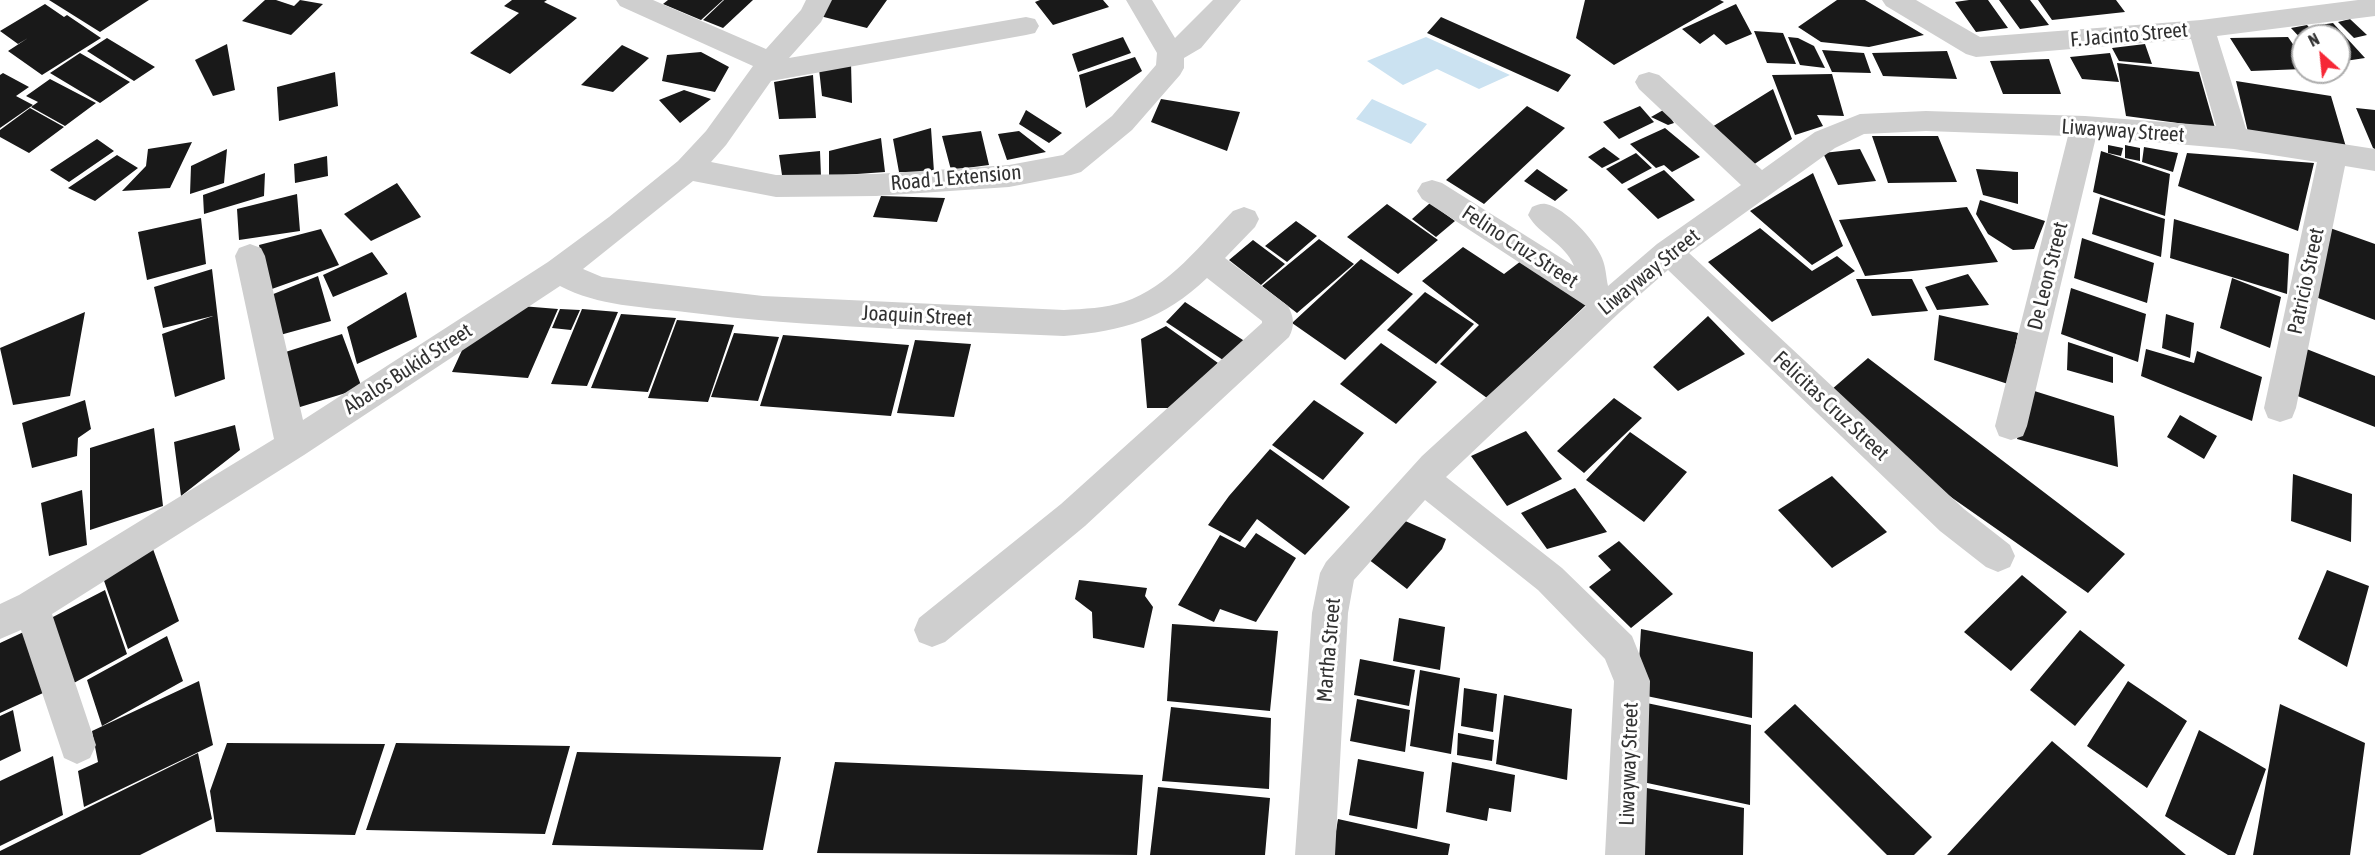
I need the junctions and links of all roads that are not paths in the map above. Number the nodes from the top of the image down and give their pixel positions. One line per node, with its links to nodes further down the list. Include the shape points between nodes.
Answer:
1 (629, 0): 10 (street)
2 (819, 0): 10 (street, Abalos Bukid Street, via 812,15)
3 (1139, 0): 9 (street)
4 (1228, 0): 9 (street, via 1191,41)
5 (1895, 0): 8 (street, F. Jacinto Street, via 1976,47)
6 (2375, 7): 8 (street, F. Jacinto Street)
7 (1026, 26): 10 (street)
8 (2201, 29): 13 (street)
9 (1171, 53): 16 (street, Road 1 Extension, via 1170,68 1122,123 1071,164 1009,176 876,186 776,186)
10 (766, 68): 16 (street, Abalos Bukid Street, via 716,138)
11 (1648, 82): 17 (street)
12 (2085, 126): 13 (street, Liwayway Street); 17 (street, Liwayway Street, via 1926,121 1860,124 1825,140); 27 (street, De Leon Street)
13 (2234, 138): 14 (street, Liwayway Street)
14 (2333, 154): 15 (street, Liwayway Street); 26 (street, Patricio Street)
15 (2375, 160)
16 (688, 169): 24 (street, Abalos Bukid Street)
17 (1762, 187): 21 (street, Liwayway Street)
18 (1432, 191): 25 (street, Felino Cruz Street)
19 (1543, 216): 25 (street, via 1567,233 1587,260)
20 (1244, 219): 23 (street, Joaquin Street)
21 (1668, 252): 25 (street, Liwayway Street); 30 (street, Felicitas Cruz Street, via 1952,520)
22 (250, 256): 28 (street)
23 (1203, 259): 24 (street, Joaquin Street, via 1169,294 1138,311 1100,321 1064,323 763,309 602,289); 33 (street, via 1277,315 1278,328 1073,515)
24 (559, 271): 28 (street, Abalos Bukid Street)
25 (1601, 299): 29 (street, Liwayway Street)
26 (2280, 408)
27 (2011, 426)
28 (292, 445): 31 (street, Abalos Bukid Street)
29 (1423, 479): 35 (street, Martha Street, via 1338,573 1330,613); 36 (street, Liwayway Street, via 1550,579 1619,648 1632,681)
30 (1998, 556)
31 (32, 607): 32 (street, Abalos Bukid Street); 34 (street)
32 (0, 622)
33 (932, 630)
34 (77, 745)
35 (1315, 855)
36 (1625, 855)

